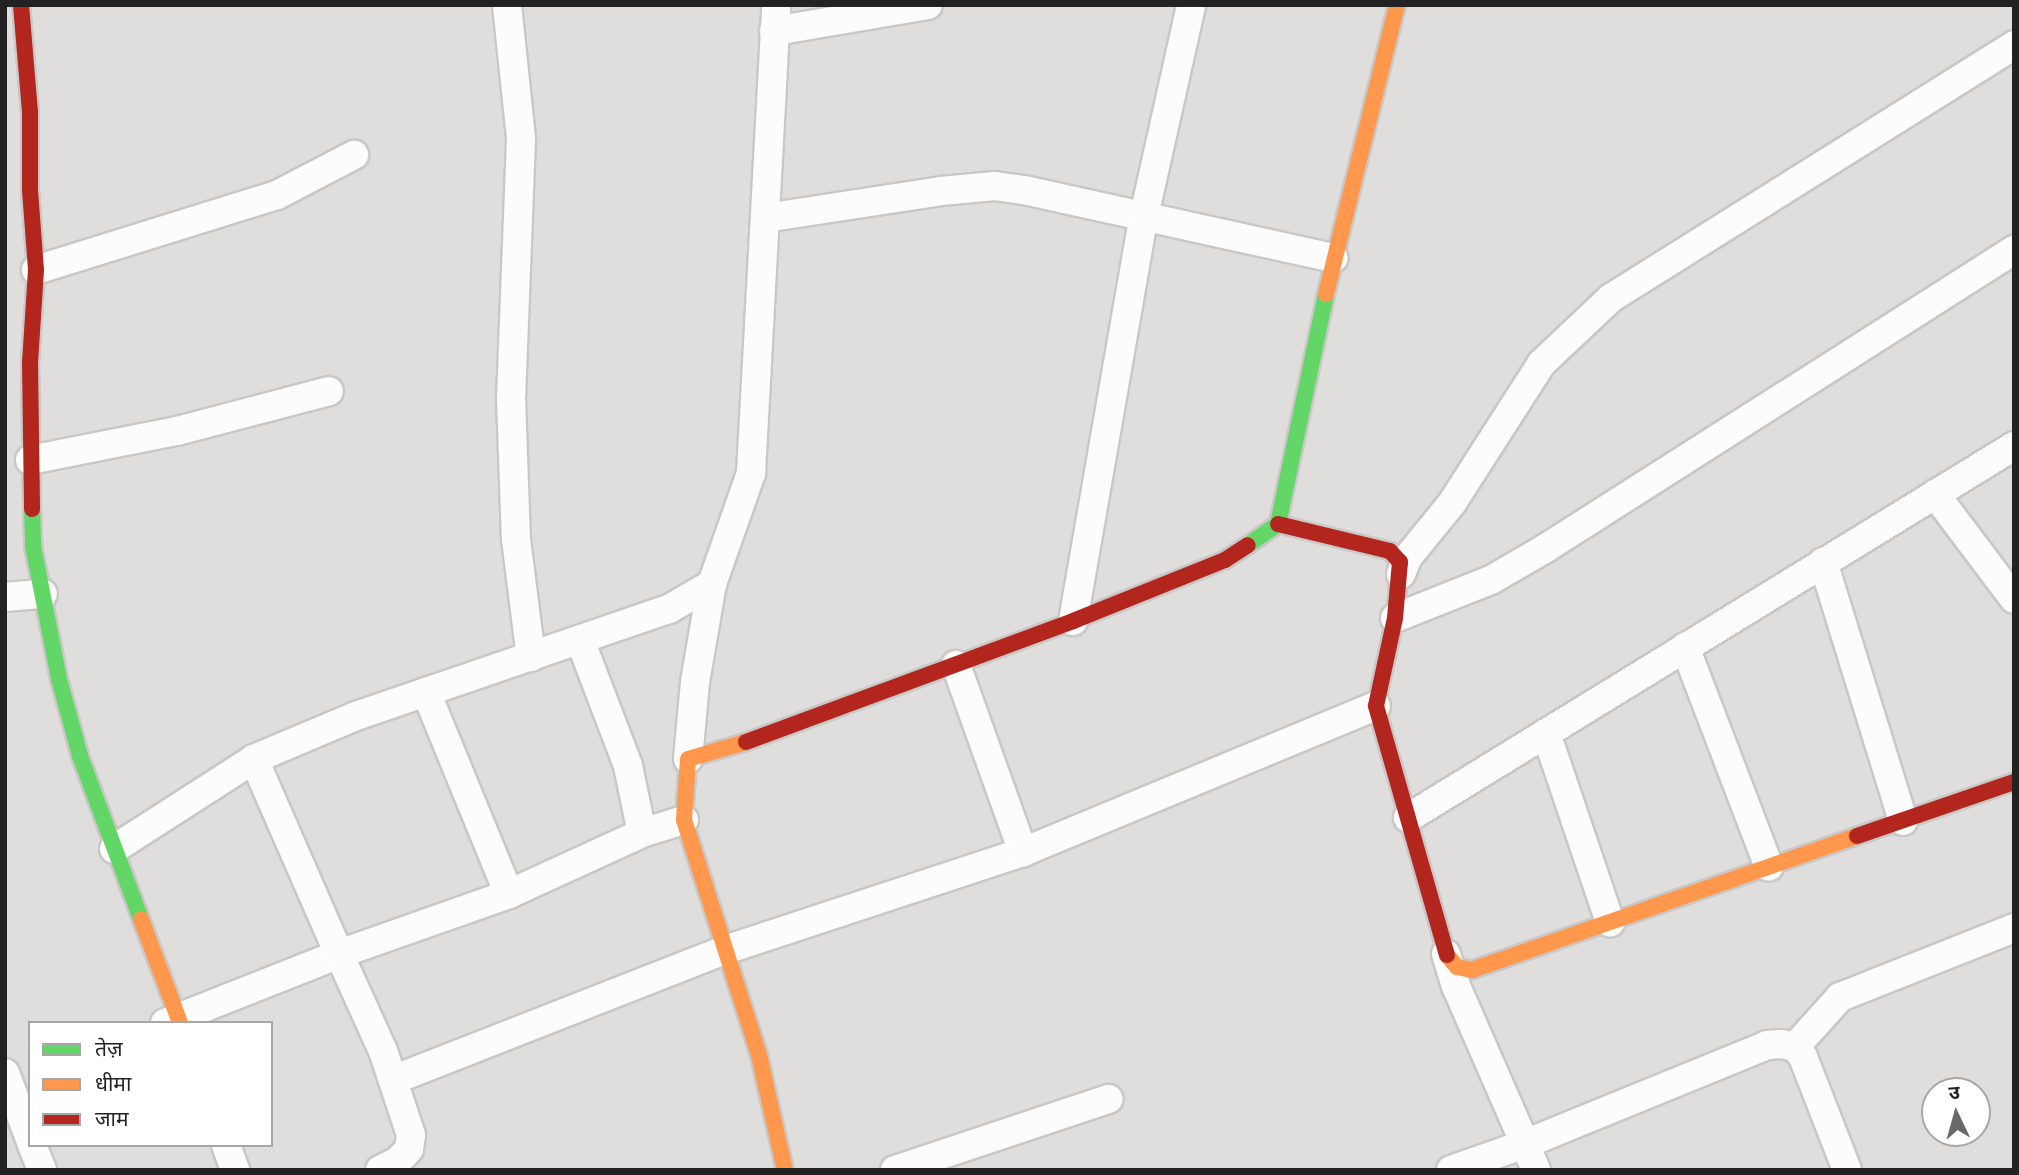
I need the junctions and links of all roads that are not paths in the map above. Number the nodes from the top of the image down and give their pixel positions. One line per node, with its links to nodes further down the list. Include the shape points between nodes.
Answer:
1 (21, 5): 8 (street)
2 (506, 5): 31 (street, via 521,139 511,398 516,539)
3 (928, 5): 6 (street)
4 (1191, 5): 10 (street)
5 (1397, 5): 13 (street)
6 (775, 18): 11 (street)
7 (2014, 45): 22 (street, via 1611,298 1542,363 1452,503 1408,557)
8 (18, 144): 14 (street)
9 (354, 155): 14 (street, via 277,195)
10 (1144, 216): 11 (street, via 995,186); 13 (street); 28 (street)
11 (765, 218): 23 (street, via 751,473)
12 (2014, 250): 27 (street, via 1546,548 1491,580)
13 (1334, 258): 20 (street)
14 (36, 270): 15 (street)
15 (17, 365): 18 (street)
16 (329, 391): 18 (street, via 177,430)
17 (2014, 446): 19 (street)
18 (30, 460): 24 (street, via 33,546)
19 (1935, 494): 21 (street); 26 (street)
20 (1278, 524): 22 (street, via 1390,551 1401,562); 28 (street, via 1225,560)
21 (1824, 562): 30 (street); 41 (street)
22 (1401, 574): 27 (street)
23 (712, 584): 29 (street, via 669,609); 37 (street, via 695,682)
24 (43, 594): 25 (street); 43 (street, via 80,756)
25 (5, 597)
26 (2014, 599)
27 (1395, 618): 34 (street)
28 (1073, 621): 32 (street)
29 (580, 640): 31 (street); 42 (street, via 628,766)
30 (1685, 647): 35 (street); 45 (street)
31 (531, 657): 33 (street)
32 (956, 665): 37 (street, via 779,732); 44 (street)
33 (426, 692): 36 (street); 46 (street)
34 (1376, 706): 39 (street); 44 (street)
35 (1546, 733): 39 (street); 47 (street)
36 (254, 759): 43 (street); 50 (street)
37 (688, 759): 40 (street)
38 (2014, 782): 41 (street)
39 (1408, 818): 51 (street)
40 (684, 820): 42 (street); 49 (street)
41 (1903, 821): 45 (street)
42 (642, 833): 46 (street)
43 (114, 849): 52 (street)
44 (1023, 852): 49 (street)
45 (1769, 867): 47 (street)
46 (509, 894): 50 (street)
47 (1610, 922): 51 (street, via 1472,970 1457,967)
48 (2014, 928): 53 (street, via 1840,998)
49 (728, 949): 55 (street); 64 (street, via 759,1055)
50 (339, 954): 52 (street); 55 (street)
51 (1446, 954): 58 (street)
52 (175, 1021)
53 (1795, 1047): 58 (street, via 1767,1045); 68 (street)
54 (15, 1078): 57 (street)
55 (393, 1080): 63 (street, via 411,1135 410,1149)
56 (1109, 1099): 65 (street)
57 (28, 1131)
58 (1525, 1144): 66 (street); 67 (street)
59 (33, 1147): 61 (street)
60 (227, 1147): 62 (street)
61 (42, 1170)
62 (234, 1170)
63 (380, 1170)
64 (785, 1170)
65 (895, 1170)
66 (1451, 1170)
67 (1536, 1170)
68 (1847, 1170)

